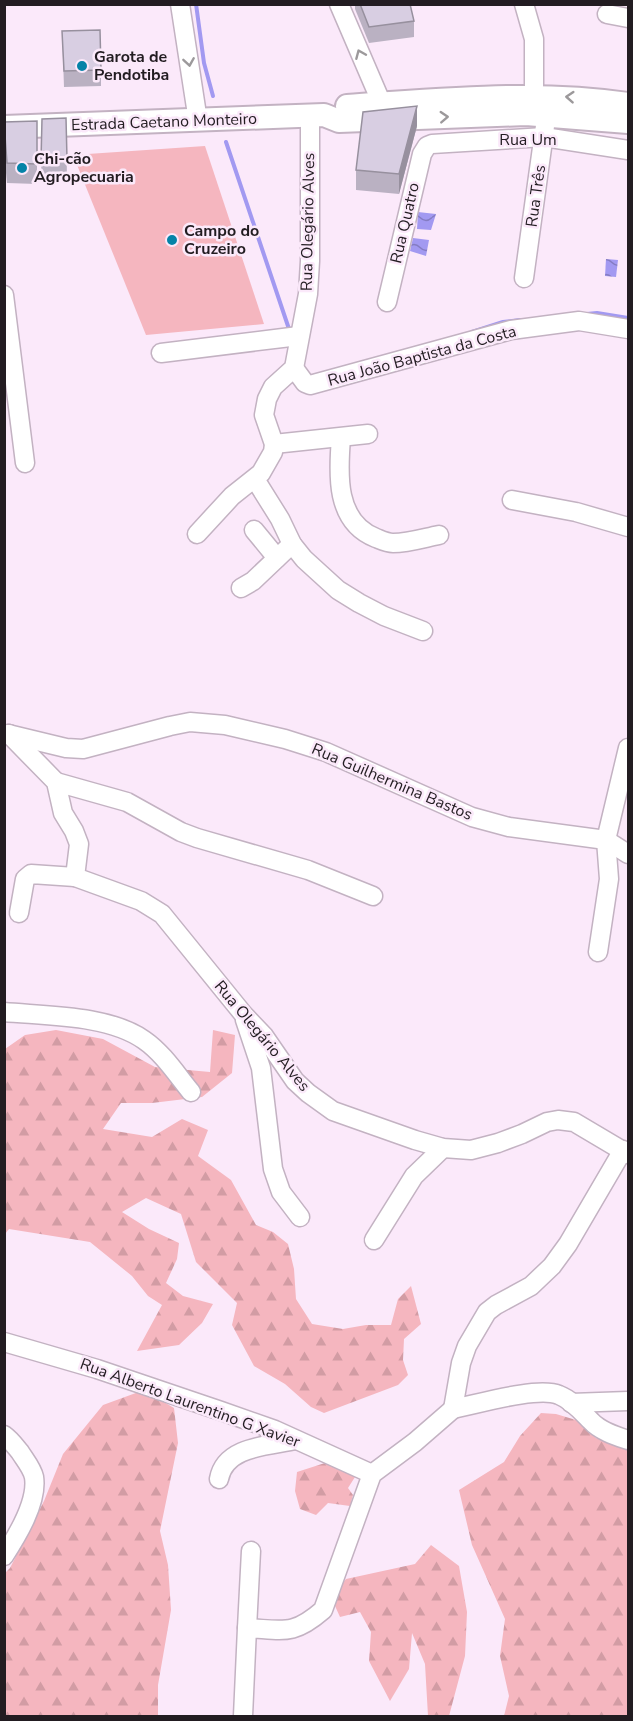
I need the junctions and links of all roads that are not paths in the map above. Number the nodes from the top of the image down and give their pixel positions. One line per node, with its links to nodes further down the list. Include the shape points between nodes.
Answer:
1 (180, 4): 10 (street, one-way to 10)
2 (339, 4): 6 (street, one-way to 2)
3 (524, 4): 8 (street, Rua Três, via 534,39)
4 (607, 14): 5 (street)
5 (628, 18)
6 (382, 104): 8 (main road, Estrada Caetano Monteiro); 9 (main road, Estrada Caetano Monteiro, via 337,107)
7 (628, 104): 8 (main road, Estrada Caetano Monteiro, one-way to 8)
8 (540, 105): 9 (main road, Estrada Caetano Monteiro, one-way to 8, via 339,121); 11 (main road, Estrada Caetano Monteiro); 13 (street, Rua Três)
9 (317, 116): 10 (main road, Estrada Caetano Monteiro); 20 (street, Rua Olegário Alves, via 308,294)
10 (198, 121): 12 (main road, Estrada Caetano Monteiro)
11 (628, 122)
12 (4, 127)
13 (544, 137): 14 (street, Rua Um); 15 (street, Rua Um); 16 (street, Rua Três)
14 (427, 146): 18 (street, Rua Quatro)
15 (628, 150)
16 (524, 278)
17 (4, 295): 26 (street)
18 (387, 302)
19 (628, 329): 22 (street, Rua João Baptista da Costa, via 579,321 511,330 310,385)
20 (299, 336): 21 (street); 22 (street, Rua Olegário Alves)
21 (161, 353)
22 (294, 368): 25 (street, via 273,387 267,399 264,415)
23 (368, 434): 24 (street)
24 (341, 438): 25 (street); 32 (street, via 340,488 357,528 392,543)
25 (274, 444): 27 (street, via 268,462)
26 (25, 463)
27 (255, 479): 31 (street, via 232,496); 33 (street)
28 (512, 500): 29 (street)
29 (628, 527)
30 (254, 530): 34 (street)
31 (196, 534)
32 (439, 536)
33 (292, 544): 34 (street); 36 (street, via 338,590 384,616)
34 (277, 558): 35 (street)
35 (240, 588)
36 (423, 631)
37 (7, 733): 39 (street); 40 (street, Rua Guilhermina Bastos, via 66,748 83,748 190,722 225,725 326,752 492,824)
38 (628, 748): 40 (street)
39 (56, 782): 42 (street, via 63,813 79,844); 43 (street, via 127,802 181,832 308,870)
40 (606, 840): 41 (street); 45 (street, via 609,879)
41 (628, 854)
42 (75, 877): 44 (street, Rua Olegário Alves, via 31,874 25,879); 47 (street, Rua Olegário Alves, via 141,901 162,914)
43 (373, 896)
44 (19, 913)
45 (598, 952)
46 (4, 1012): 48 (street, via 86,1020 131,1032 161,1056)
47 (244, 1015): 49 (street, Rua Olegário Alves, via 295,1081 333,1112); 51 (street, via 261,1068 273,1169 281,1192)
48 (191, 1092)
49 (443, 1148): 50 (street, Rua Olegário Alves, via 471,1150 558,1120 574,1122); 52 (street, via 414,1176)
50 (626, 1152): 56 (street, via 552,1266 531,1286 487,1312 461,1363)
51 (300, 1217)
52 (374, 1240)
53 (4, 1342): 58 (street, Rua Alberto Laurentino G Xavier, via 97,1369)
54 (628, 1401): 55 (street)
55 (570, 1403): 56 (street, via 561,1395 548,1392); 59 (street, via 601,1429)
56 (453, 1409): 60 (street)
57 (4, 1435): 63 (street, via 29,1466 34,1491 21,1529)
58 (296, 1440): 60 (street, Rua Alberto Laurentino G Xavier); 61 (street, via 236,1454 221,1469)
59 (628, 1440)
60 (372, 1474): 64 (street, via 323,1610 293,1630)
61 (219, 1479)
62 (251, 1551): 64 (street)
63 (4, 1556)
64 (247, 1628): 65 (street)
65 (243, 1716)

